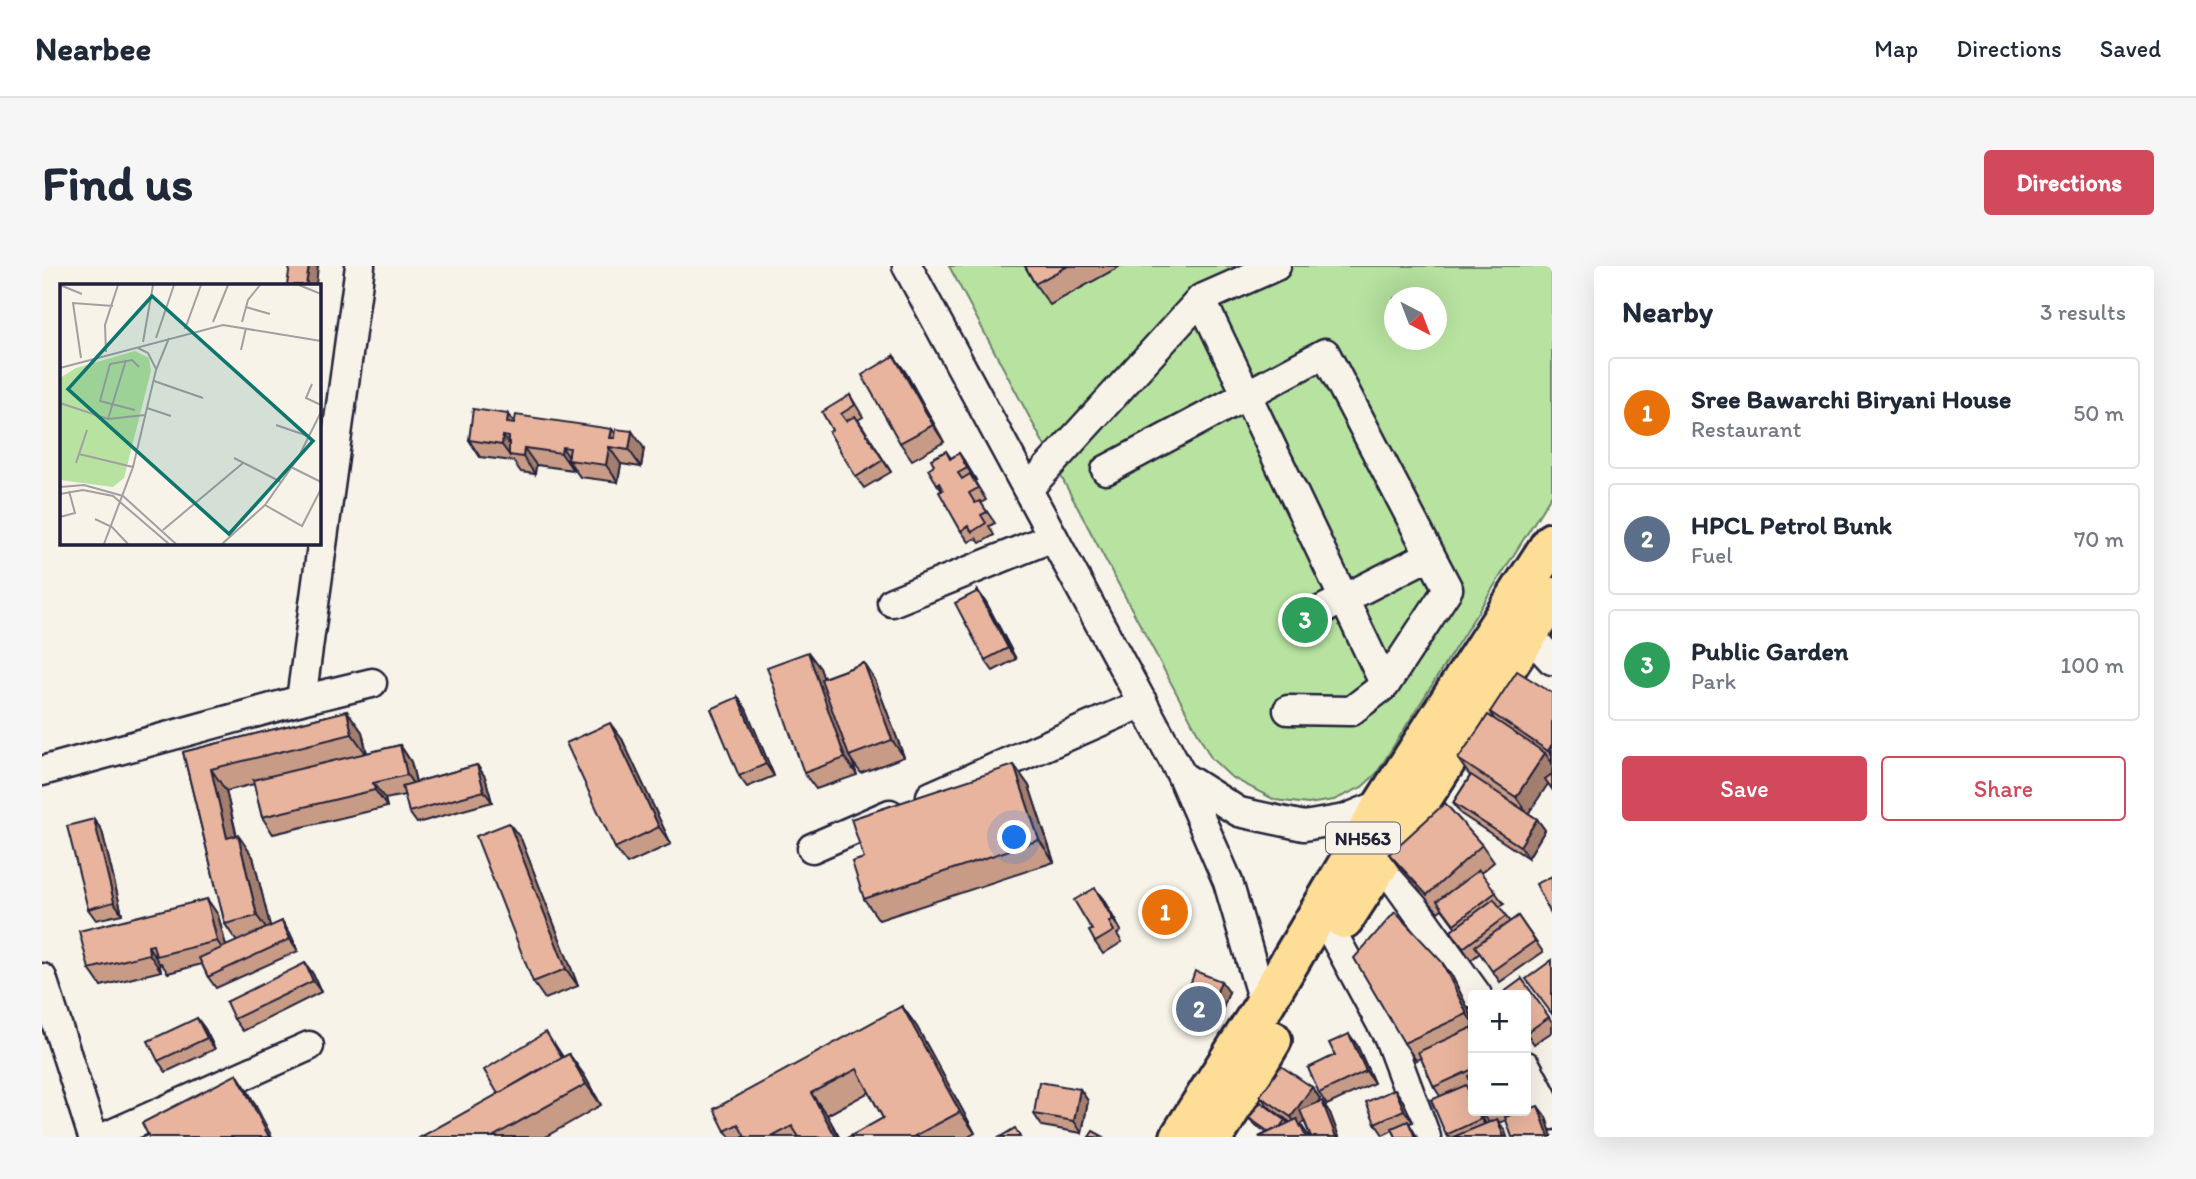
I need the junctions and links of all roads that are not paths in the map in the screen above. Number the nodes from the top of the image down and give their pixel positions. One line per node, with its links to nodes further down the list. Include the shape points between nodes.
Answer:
1 (360, 266): 18 (street)
2 (907, 266): 7 (street)
3 (1276, 266): 4 (street)
4 (1201, 299): 5 (street); 7 (street)
5 (1246, 393): 6 (street); 10 (street, via 1325,353); 11 (street)
6 (1106, 470)
7 (1028, 489): 8 (street)
8 (1053, 537): 13 (street); 19 (street)
9 (1552, 542): 23 (highway, NH563)
10 (1430, 555): 11 (street); 17 (street, via 1448,589)
11 (1343, 597): 14 (street); 17 (street)
12 (1552, 597): 15 (highway, NH563)
13 (892, 602)
14 (1316, 612)
15 (1540, 647): 25 (highway, NH563)
16 (372, 682): 18 (street)
17 (1385, 685): 20 (street, via 1352,711)
18 (300, 700): 21 (street)
19 (1143, 703): 22 (street); 24 (street)
20 (1288, 710)
21 (42, 771)
22 (1182, 776): 23 (street, via 1240,812 1304,826 1345,819); 29 (street, via 1228,882)
23 (1384, 803): 29 (highway, NH563)
24 (812, 848)
25 (1381, 861): 26 (highway, NH563); 28 (street)
26 (1334, 936): 33 (highway, NH563); 37 (street, via 1389,1038)
27 (42, 978): 34 (street)
28 (1473, 990)
29 (1264, 1005): 36 (highway, NH563)
30 (309, 1046): 35 (street)
31 (1531, 1075): 32 (street)
32 (1552, 1115)
33 (1222, 1132)
34 (93, 1137)
35 (104, 1137)
36 (1180, 1137)
37 (1426, 1137)

